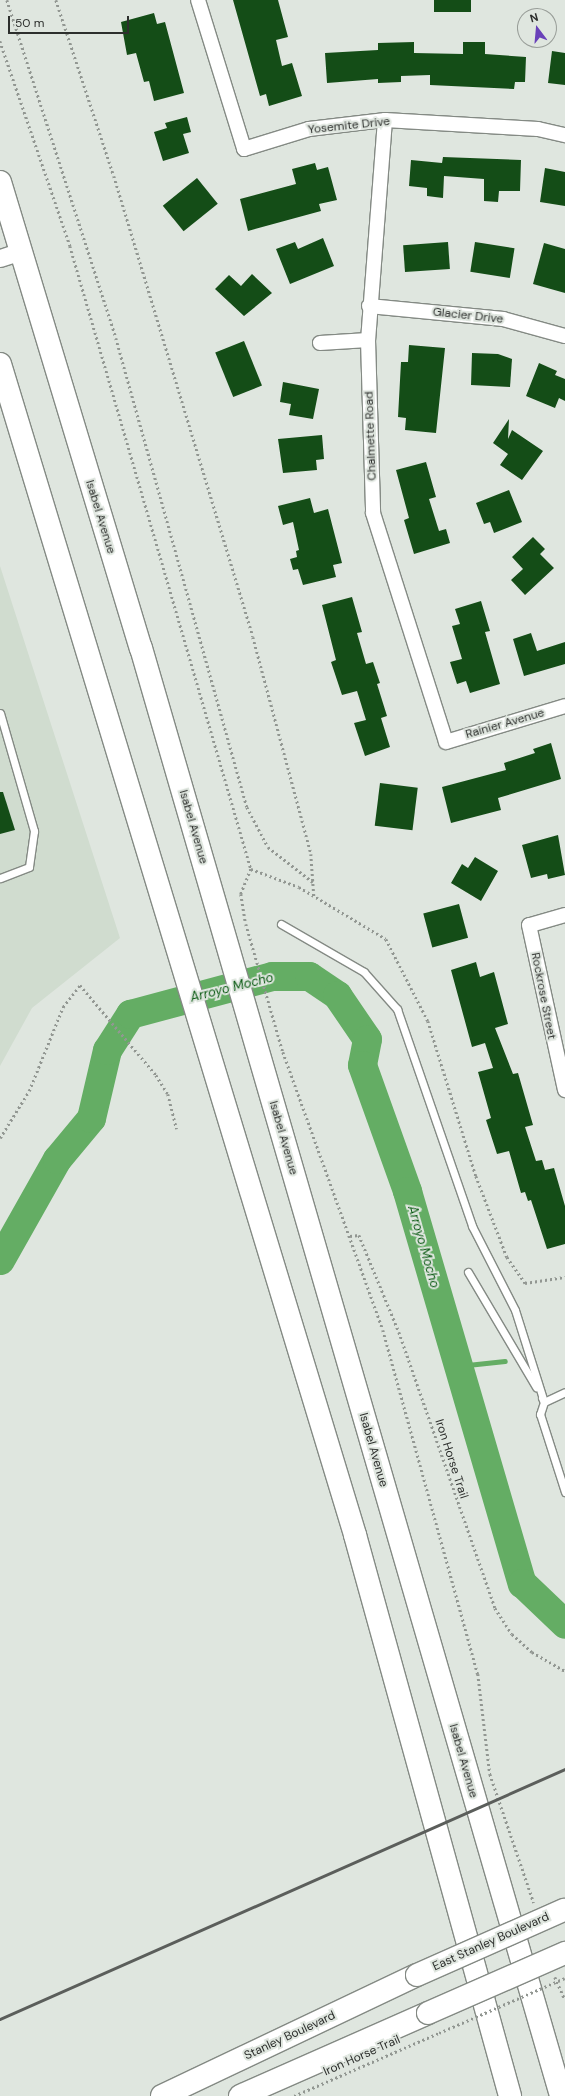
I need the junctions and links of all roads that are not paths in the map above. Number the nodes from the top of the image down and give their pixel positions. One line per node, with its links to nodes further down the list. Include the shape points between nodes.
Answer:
1 (198, 0): 2 (street, Yosemite Drive, via 244,149 309,129)
2 (385, 120): 3 (street, Yosemite Drive, via 538,129); 8 (street, Chalmette Road)
3 (565, 135)
4 (0, 182): 5 (main road, Isabel Avenue)
5 (5, 222): 6 (main road, Isabel Avenue)
6 (21, 251): 7 (street); 30 (main road, Isabel Avenue, via 224,933)
7 (0, 258)
8 (369, 306): 9 (street, Glacier Drive, via 503,319); 10 (street, Chalmette Road)
9 (565, 336)
10 (368, 340): 11 (street); 15 (street, Chalmette Road, via 373,513)
11 (320, 343)
12 (0, 364): 29 (main road, via 355,1535)
13 (565, 706): 15 (street, Rainier Avenue)
14 (0, 713): 16 (lane, via 34,831 29,866)
15 (446, 742)
16 (0, 878)
17 (565, 915): 19 (street, Rockrose Street, via 529,925)
18 (281, 924): 22 (lane, via 364,972 397,1009 472,1226 515,1310)
19 (565, 1090)
20 (468, 1272): 22 (lane)
21 (565, 1392): 22 (lane)
22 (544, 1402): 23 (lane, via 540,1414)
23 (565, 1492)
24 (564, 1910): 26 (main road, East Stanley Boulevard, bridge)
25 (565, 1953): 28 (main road, bridge)
26 (418, 1975): 27 (main road, Stanley Boulevard)
27 (162, 2096)
28 (240, 2096)
29 (510, 2096)
30 (561, 2096)

